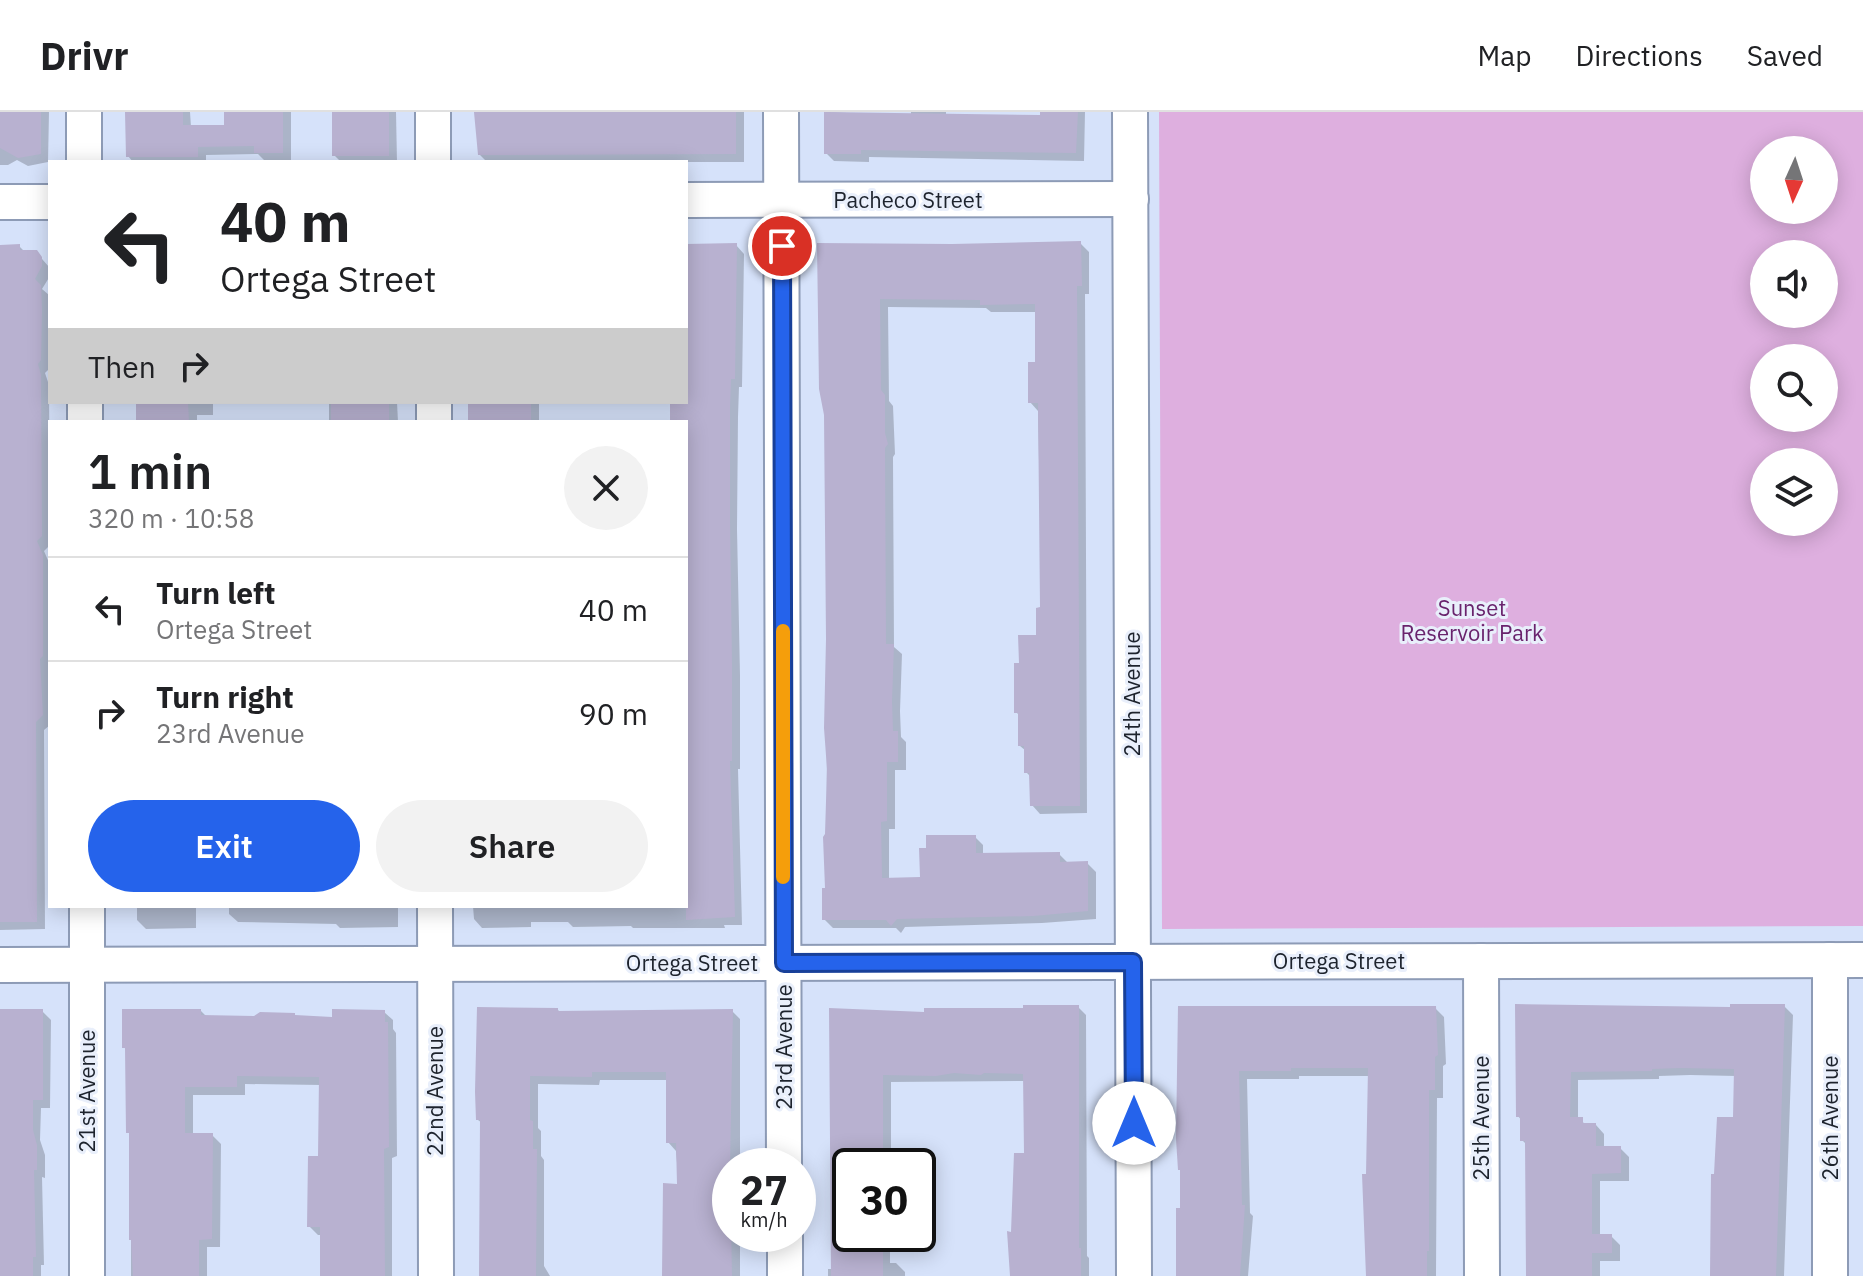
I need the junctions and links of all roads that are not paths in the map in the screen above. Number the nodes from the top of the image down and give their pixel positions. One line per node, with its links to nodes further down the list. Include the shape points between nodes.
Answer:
1 (84, 112): 5 (street)
2 (433, 112): 6 (street)
3 (781, 112): 9 (street, 23rd Avenue)
4 (1130, 112): 7 (street, 24th Avenue)
5 (84, 160)
6 (433, 160)
7 (1131, 199): 9 (street, Pacheco Street); 16 (street, 24th Avenue)
8 (688, 200): 9 (street, Pacheco Street)
9 (781, 200): 17 (street, 23rd Avenue)
10 (0, 202): 11 (street)
11 (48, 202)
12 (87, 908): 20 (street, 21st Avenue)
13 (435, 908): 18 (street, 22nd Avenue)
14 (1846, 960): 15 (street, Ortega Street); 28 (street, 26th Avenue)
15 (1481, 961): 16 (street, Ortega Street); 27 (street, 25th Avenue)
16 (1133, 962): 17 (street, Ortega Street); 26 (street, 24th Avenue)
17 (784, 963): 18 (street, Ortega Street); 21 (street, 23rd Avenue)
18 (435, 964): 20 (street, Ortega Street); 24 (street, 22nd Avenue)
19 (0, 965): 20 (street, Ortega Street)
20 (87, 965): 23 (street, 21st Avenue)
21 (784, 1148)
22 (785, 1252): 25 (street)
23 (87, 1276)
24 (436, 1276)
25 (785, 1276)
26 (1134, 1276)
27 (1482, 1276)
28 (1830, 1276)

